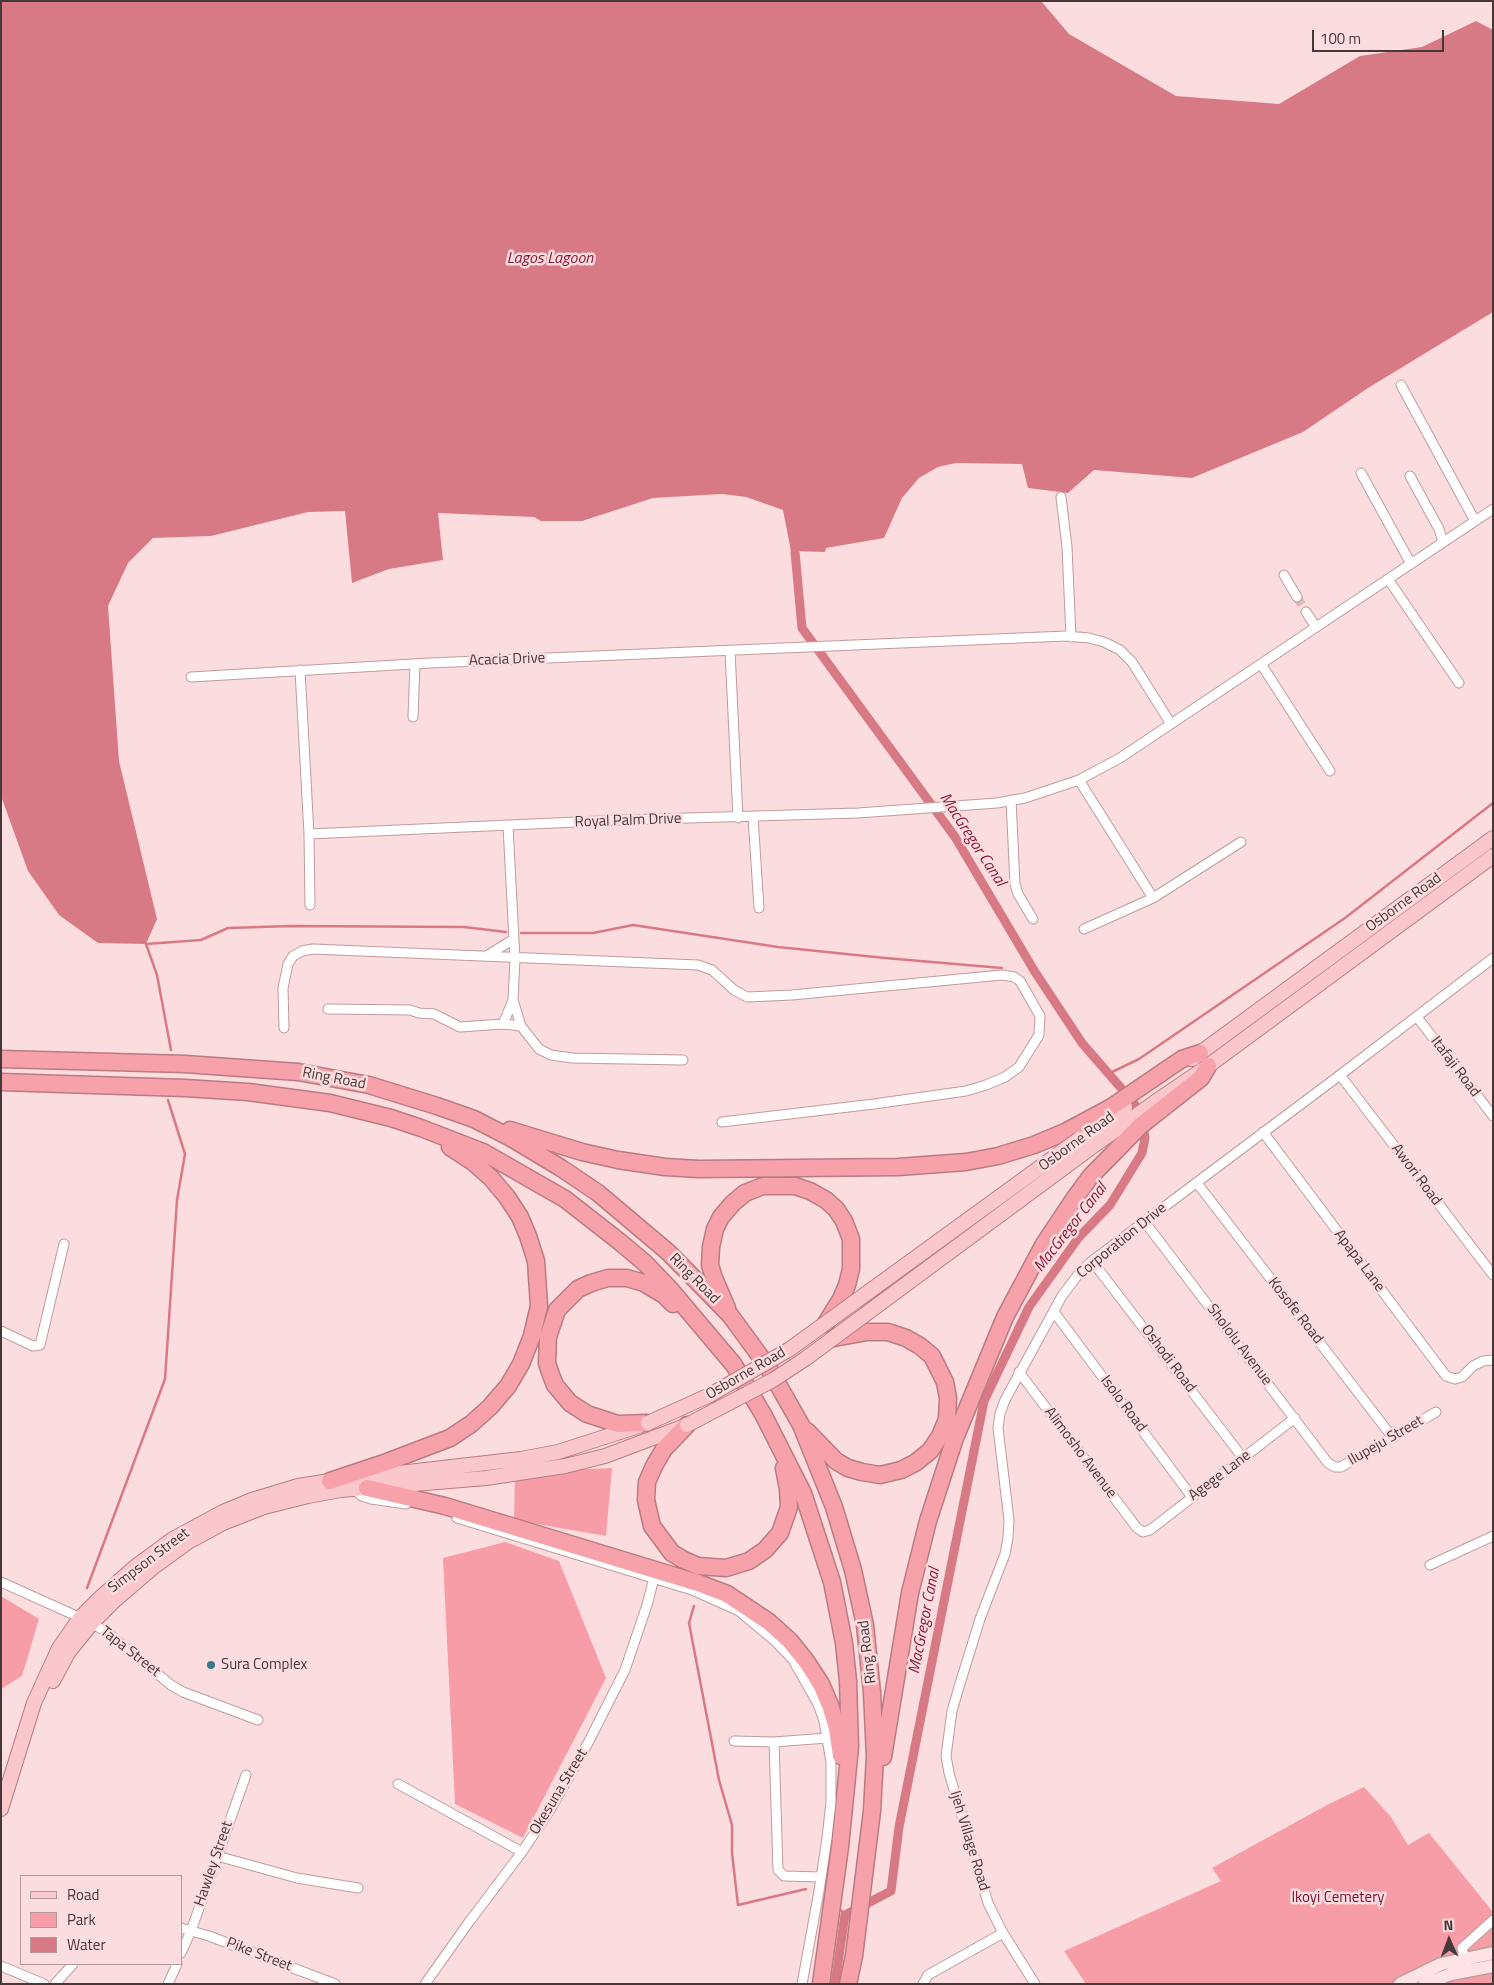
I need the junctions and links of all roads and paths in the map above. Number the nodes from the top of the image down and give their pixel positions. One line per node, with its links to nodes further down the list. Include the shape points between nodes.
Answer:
1 (1401, 385): 6 (street)
2 (1361, 473): 8 (street)
3 (1410, 476): 7 (street)
4 (1061, 497): 14 (street)
5 (1491, 514): 6 (street, Royal Palm Drive)
6 (1475, 521): 7 (street, Royal Palm Drive)
7 (1443, 542): 8 (street, Royal Palm Drive)
8 (1411, 564): 10 (street, Royal Palm Drive)
9 (1284, 574): 11 (street)
10 (1388, 579): 13 (street, Royal Palm Drive); 20 (street)
11 (1297, 597)
12 (1306, 612): 13 (street)
13 (1316, 627): 17 (street, Royal Palm Drive)
14 (1071, 637): 15 (street, Acacia Drive); 22 (street, Acacia Drive, via 1089,638 1120,650 1132,662)
15 (730, 651): 16 (street, Acacia Drive); 27 (street)
16 (415, 664): 18 (street, Acacia Drive); 21 (street)
17 (1261, 664): 22 (street, Royal Palm Drive); 23 (street)
18 (300, 670): 19 (street, Acacia Drive); 29 (street)
19 (191, 677)
20 (1459, 683)
21 (413, 717)
22 (1171, 724): 24 (street, Royal Palm Drive, via 1120,758)
23 (1330, 771)
24 (1079, 780): 25 (street, Royal Palm Drive); 33 (street)
25 (1011, 800): 26 (street, Royal Palm Drive, via 858,813); 36 (street, via 1015,884)
26 (753, 817): 27 (street, Royal Palm Drive); 35 (street)
27 (738, 818): 28 (street, Royal Palm Drive)
28 (508, 826): 29 (street, Royal Palm Drive); 38 (street)
29 (309, 834): 34 (street)
30 (1493, 838): 50 (main road, Osborne Road)
31 (1241, 842): 33 (street)
32 (1493, 856): 50 (main road, Osborne Road)
33 (1152, 898): 37 (street)
34 (310, 905)
35 (759, 908)
36 (1033, 919)
37 (1084, 929)
38 (514, 939): 39 (street); 40 (street)
39 (488, 955): 40 (street); 47 (street, via 302,951 288,964 282,988)
40 (515, 959): 42 (street); 57 (street, via 698,965 712,970 747,997 1002,975 1020,982 1040,1016 1039,1035 1019,1068 986,1085 883,1103)
41 (1491, 963): 44 (street, Corporation Drive)
42 (514, 1000): 45 (street); 46 (street)
43 (328, 1009): 45 (street, via 410,1010 434,1014 460,1027)
44 (1417, 1017): 51 (street, Corporation Drive); 54 (street, Itafaji Road)
45 (503, 1024): 46 (street)
46 (521, 1026): 49 (street, via 539,1050 551,1055)
47 (284, 1028)
48 (1, 1059): 55 (highway, Ring Road, via 185,1064 298,1072 337,1078 405,1096)
49 (683, 1060)
50 (1204, 1060): 53 (highway, via 1182,1059); 53 (highway, via 1202,1078)
51 (1340, 1075): 59 (street, Corporation Drive); 64 (street, Awori Road)
52 (1, 1082): 58 (highway, Ring Road, via 185,1088 296,1097 360,1110)
53 (1154, 1095): 56 (highway); 56 (highway)
54 (1493, 1116)
55 (474, 1119): 56 (highway, via 582,1152 658,1166 699,1169 898,1167 966,1162 1034,1145 1089,1121); 66 (highway, Ring Road, via 511,1138 598,1193 668,1252)
56 (1120, 1121): 68 (main road, Osborne Road, bridge, via 1090,1149); 68 (main road, Osborne Road, bridge, via 1079,1139); 100 (highway, via 1092,1176 1044,1244 1005,1317 955,1438 928,1521 910,1593)
57 (722, 1122)
58 (421, 1128): 67 (highway, Ring Road, via 483,1152 565,1199 645,1263); 82 (highway, via 492,1178 520,1217 536,1261 539,1306 532,1336 508,1386 471,1424 450,1438)
59 (1263, 1132): 60 (street, Corporation Drive); 70 (street, Apapa Lane, via 1446,1376 1462,1377 1473,1366)
60 (1197, 1183): 61 (street, Corporation Drive); 77 (street, Kosofe Road)
61 (1144, 1221): 63 (street, Corporation Drive); 73 (street, Shololu Avenue)
62 (64, 1244): 69 (street, via 40,1345 33,1346)
63 (1092, 1261): 65 (street, Corporation Drive, via 1071,1282); 79 (street, Oshodi Road)
64 (1493, 1275)
65 (1054, 1312): 71 (street, Corporation Drive); 84 (street, Isolo Road)
66 (730, 1315): 68 (highway, via 710,1265 715,1229 721,1217 745,1193 763,1186 794,1186 810,1191 836,1209 851,1239 851,1269); 76 (highway, Ring Road, via 768,1367)
67 (698, 1321): 74 (highway, via 683,1314 664,1295 644,1283 626,1278 591,1282 578,1289 557,1310 548,1337 547,1363 555,1385 570,1403 587,1414 618,1424); 78 (highway, Ring Road, via 734,1365)
68 (830, 1330): 74 (main road, Osborne Road, bridge, via 790,1348 683,1409); 75 (main road, Osborne Road, bridge, via 773,1380); 76 (highway, via 888,1332 920,1346 932,1356 945,1382 947,1419 930,1451 901,1470 880,1475 848,1468 827,1453)
69 (1, 1331)
70 (1493, 1360)
71 (1019, 1372): 85 (street, Alimosho Avenue); 91 (street, Corporation Drive, via 1005,1400 998,1428 1009,1520 1005,1554)
72 (1436, 1412): 77 (street, Ilupeju Street)
73 (1295, 1418): 79 (street, Agege Lane); 81 (street, Shololu Avenue)
74 (648, 1423): 80 (main road, Osborne Road, via 558,1452)
75 (688, 1425): 78 (highway, via 664,1449 649,1475 646,1500 652,1526 662,1542 672,1553 698,1566 738,1566 757,1556 780,1533 789,1507); 83 (main road, Osborne Road, via 605,1456 565,1466 486,1478)
76 (800, 1425): 100 (highway, Ring Road, via 834,1507 860,1598 872,1692 875,1756)
77 (1393, 1438): 81 (street, Ilupeju Street)
78 (778, 1446): 98 (highway, Ring Road, via 803,1494 838,1610 850,1718)
79 (1243, 1458): 84 (street, Agege Lane)
80 (486, 1464): 82 (main road, Simpson Street)
81 (1335, 1468)
82 (330, 1481): 90 (main road, Simpson Street, via 298,1486 252,1500 200,1523 135,1567)
83 (360, 1489): 88 (street, via 362,1496 371,1499 429,1509); 90 (main road, Osborne Road, via 308,1496 223,1523 188,1542); 98 (highway, via 445,1506 608,1555 698,1583 748,1606 790,1641 821,1684 837,1728)
84 (1192, 1497): 85 (street, Agege Lane)
85 (1143, 1532)
86 (1493, 1536): 87 (street)
87 (1430, 1565)
88 (654, 1578): 93 (street, via 692,1590 739,1612 775,1640 806,1680 818,1704); 101 (street, Okesuna Street, via 625,1670 588,1743)
89 (1, 1582): 90 (street, Tapa Street)
90 (86, 1621): 92 (street, Tapa Street, via 109,1634 183,1692); 99 (main road, via 31,1718)
91 (959, 1687): 108 (street, Ijeh Village Road, via 947,1738 949,1773 988,1903)
92 (258, 1720)
93 (827, 1738): 95 (street); 103 (street, via 831,1802)
94 (734, 1741): 95 (street)
95 (774, 1742): 103 (street, via 778,1870 784,1876)
96 (246, 1775): 102 (street, Hawley Street)
97 (398, 1784): 101 (street)
98 (845, 1797): 111 (highway, Ring Road)
99 (1, 1809)
100 (872, 1811): 112 (highway, Ring Road)
101 (522, 1852): 122 (street, Okesuna Street)
102 (217, 1856): 104 (street, via 297,1878); 107 (street, Hawley Street)
103 (821, 1876): 123 (street)
104 (358, 1888)
105 (1493, 1920): 113 (street, via 1462,1948)
106 (182, 1928): 107 (street, Pike Street)
107 (191, 1931): 109 (street, Hawley Street); 121 (street, Pike Street)
108 (1003, 1933): 128 (street, via 928,1974); 129 (street, Ijeh Village Road)
109 (182, 1951)
110 (1493, 1953): 113 (main road)
111 (825, 1954): 124 (highway); 125 (highway, Ring Road)
112 (854, 1956): 126 (highway, Ring Road); 127 (highway)
113 (1466, 1964): 117 (main road); 130 (main road, via 1423,1971); 131 (main road)
114 (72, 1965): 119 (street)
115 (176, 1965): 120 (street)
116 (1, 1966): 118 (street)
117 (1493, 1966)
118 (44, 1984)
119 (55, 1984)
120 (168, 1984)
121 (335, 1984)
122 (425, 1984)
123 (802, 1984)
124 (815, 1984)
125 (821, 1984)
126 (848, 1984)
127 (852, 1984)
128 (924, 1984)
129 (1035, 1984)
130 (1400, 1984)
131 (1425, 1984)

